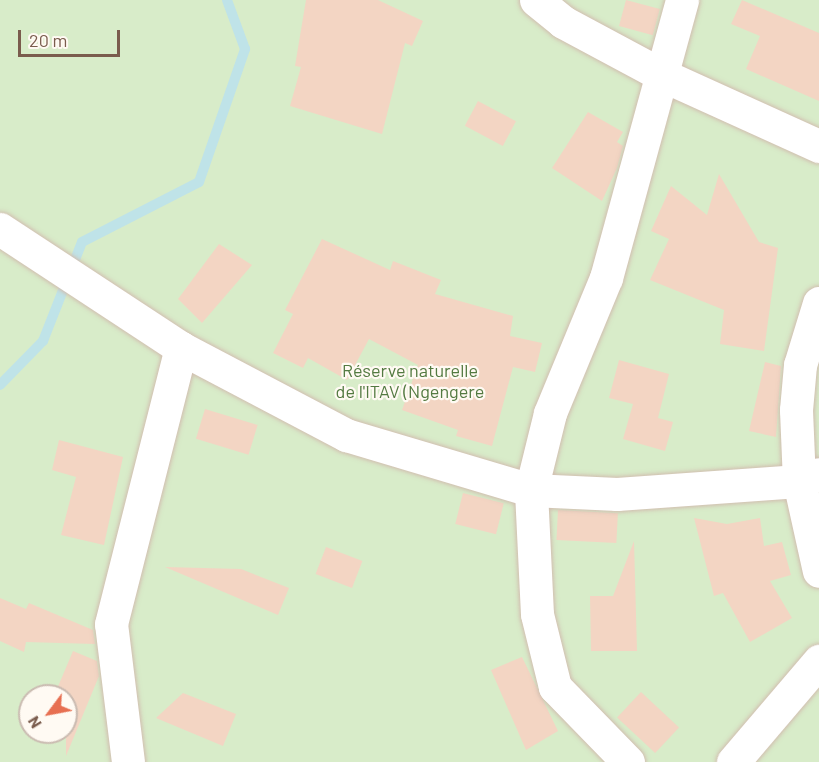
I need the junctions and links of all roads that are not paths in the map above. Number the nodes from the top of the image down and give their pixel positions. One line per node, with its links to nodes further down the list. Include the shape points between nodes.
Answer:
1 (536, 0): 3 (street, via 563,22)
2 (682, 0): 3 (street)
3 (658, 73): 4 (street); 9 (street, via 606,278 550,413)
4 (819, 146)
5 (0, 229): 7 (street)
6 (819, 303): 8 (street, via 800,365)
7 (181, 348): 9 (street, via 346,435); 12 (street, via 111,624)
8 (809, 478): 9 (street, via 617,494); 10 (street)
9 (531, 490): 13 (street, via 537,614 555,687)
10 (819, 571)
11 (819, 662): 14 (street)
12 (128, 762)
13 (628, 762)
14 (733, 762)

